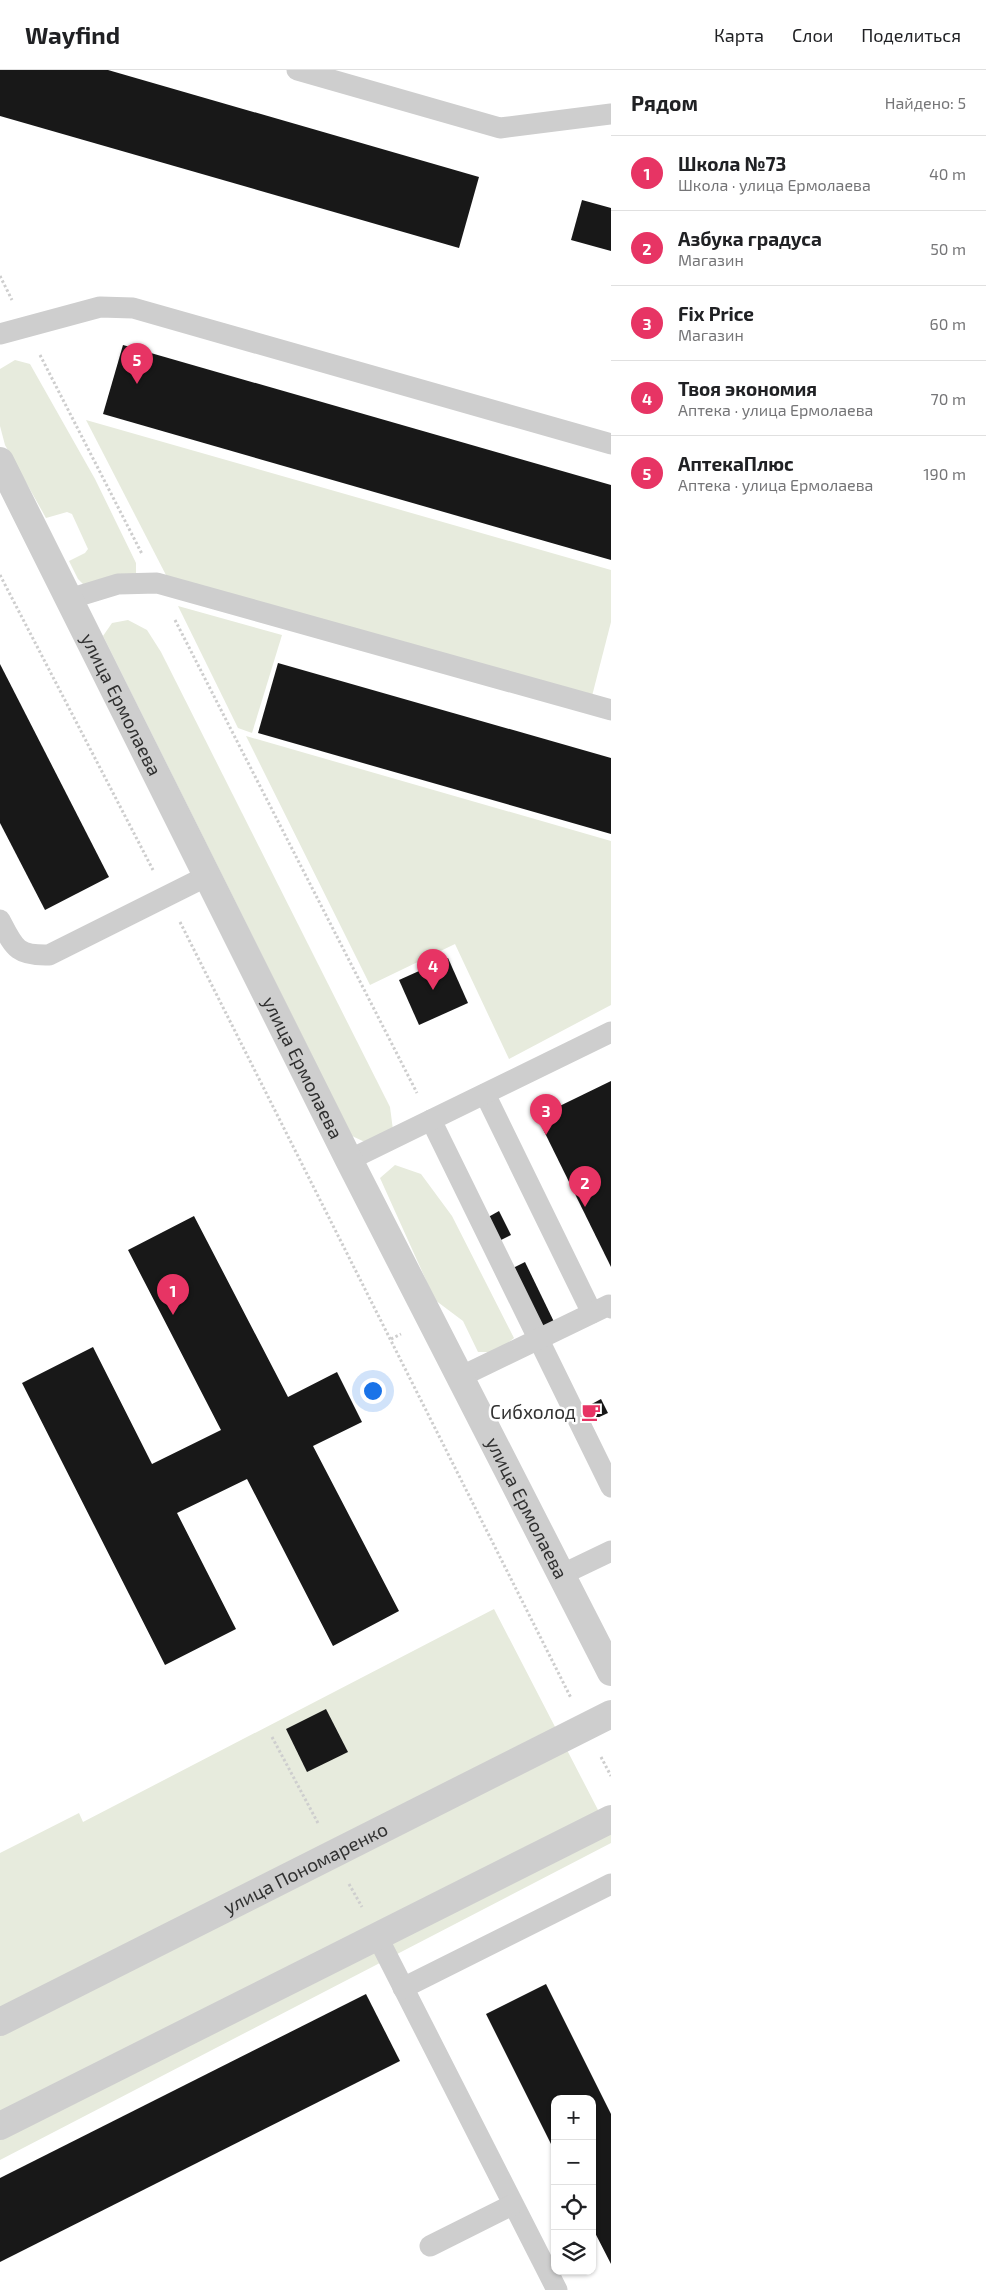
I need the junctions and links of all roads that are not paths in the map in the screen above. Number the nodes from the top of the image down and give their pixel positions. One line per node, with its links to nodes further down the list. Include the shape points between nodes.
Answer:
1 (297, 70): 2 (lane, via 500,128)
2 (611, 114)
3 (0, 334): 4 (lane, via 100,308 133,308)
4 (611, 444)
5 (0, 461): 6 (street, улица Ермолаева)
6 (69, 599): 7 (lane, via 118,584 157,583); 8 (street, улица Ермолаева)
7 (611, 710)
8 (207, 876): 9 (lane, via 49,955 30,956 13,945); 13 (street, улица Ермолаева)
9 (0, 920)
10 (611, 1032): 11 (lane)
11 (485, 1094): 12 (lane); 14 (lane)
12 (431, 1120): 13 (lane); 15 (lane)
13 (349, 1160): 16 (street, улица Ермолаева)
14 (602, 1310): 15 (lane)
15 (539, 1339): 16 (lane); 17 (lane)
16 (460, 1377): 19 (street, улица Ермолаева)
17 (611, 1487)
18 (611, 1550): 19 (lane)
19 (561, 1575): 20 (street, улица Ермолаева)
20 (611, 1672)
21 (611, 1714): 26 (street, улица Пономаренко)
22 (611, 1819): 24 (street)
23 (611, 1884): 25 (lane)
24 (377, 1936): 25 (lane); 27 (street)
25 (403, 1988): 28 (lane)
26 (0, 2022)
27 (0, 2126)
28 (512, 2205): 29 (lane); 30 (lane)
29 (430, 2246)
30 (557, 2290)

